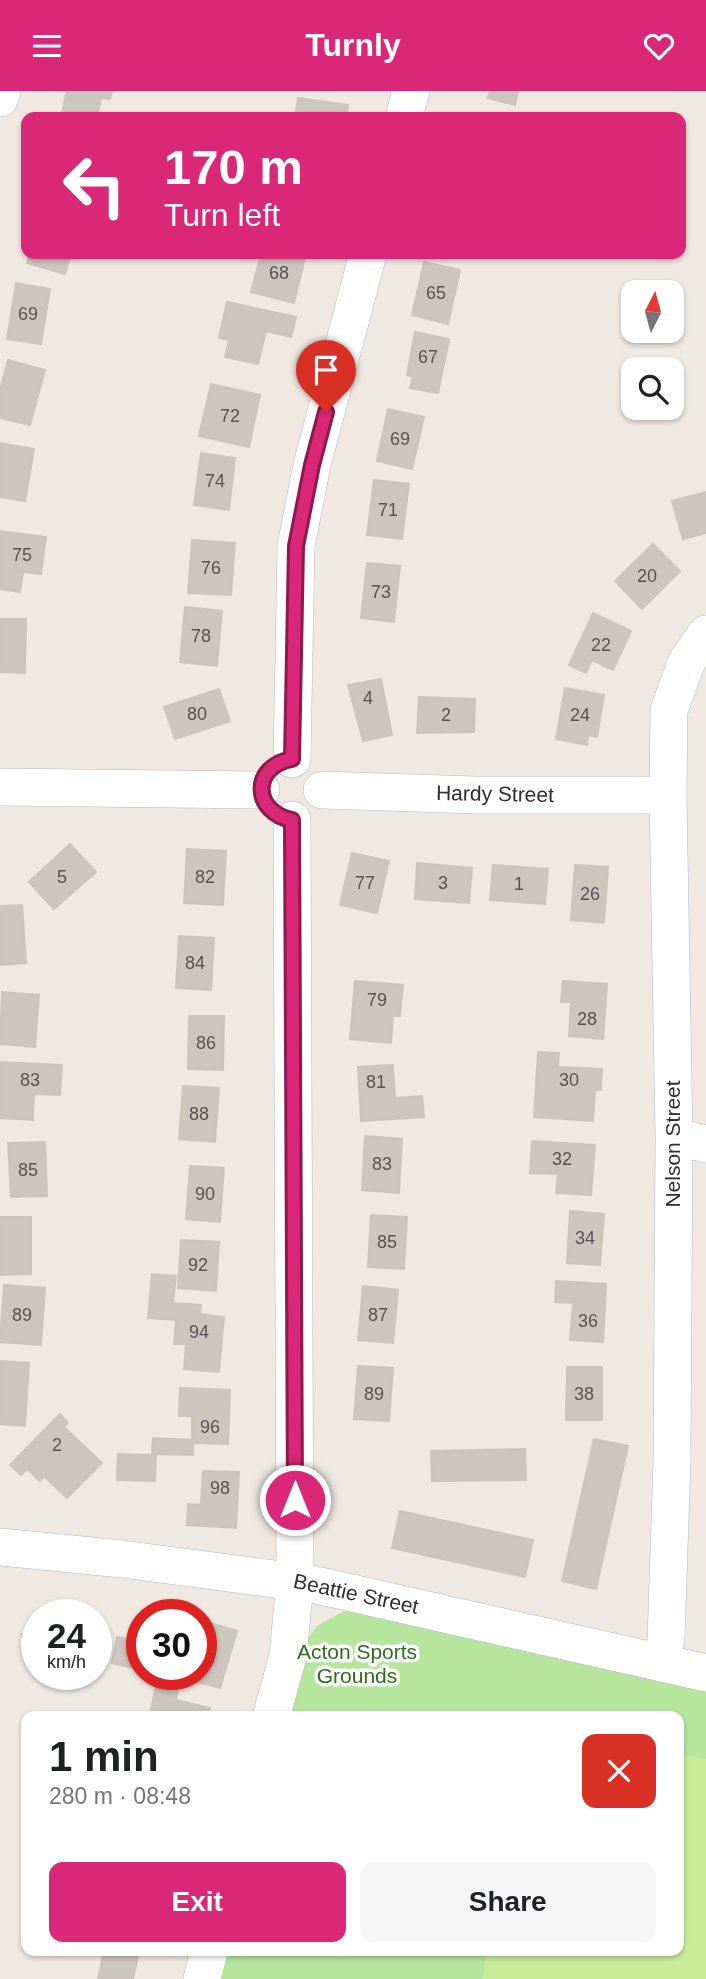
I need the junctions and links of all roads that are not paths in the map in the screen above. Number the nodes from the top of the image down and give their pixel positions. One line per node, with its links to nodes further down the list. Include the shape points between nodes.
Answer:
1 (2, 91): 3 (street)
2 (411, 91): 4 (street)
3 (0, 98)
4 (405, 112)
5 (367, 259): 7 (street, via 312,465 296,546)
6 (706, 634): 11 (street, Nelson Street, via 687,661 669,710)
7 (292, 759): 9 (street, via 267,772); 10 (street, via 310,765)
8 (0, 787): 9 (street)
9 (261, 790): 12 (street, via 267,808)
10 (322, 790): 11 (street, Hardy Street); 12 (street, via 321,800 310,814)
11 (668, 795): 13 (street, Nelson Street)
12 (292, 820): 15 (street)
13 (690, 1140): 16 (street, Nelson Street, via 666,1640)
14 (0, 1547): 15 (street, Beattie Street)
15 (295, 1581): 16 (street, Beattie Street); 18 (street, via 288,1656)
16 (660, 1662): 17 (street, Beattie Street)
17 (706, 1673)
18 (273, 1711)
19 (208, 1956): 20 (street)
20 (202, 1979)

